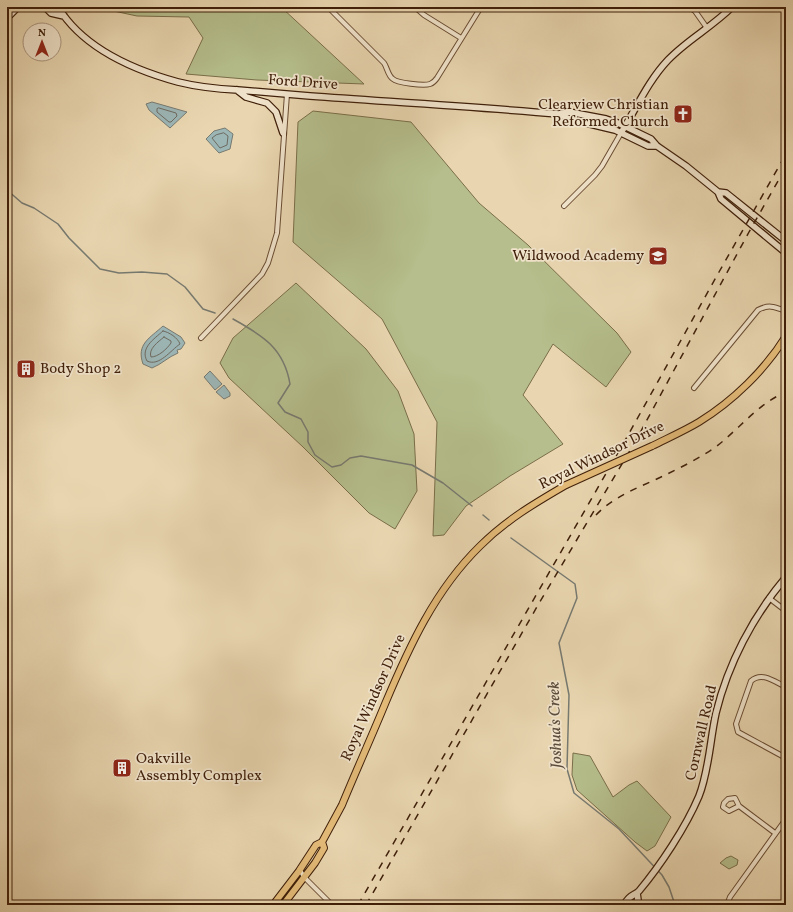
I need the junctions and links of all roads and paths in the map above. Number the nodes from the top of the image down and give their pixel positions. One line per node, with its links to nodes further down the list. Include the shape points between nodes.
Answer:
1 (18, 7): 11 (main road)
2 (41, 7): 9 (main road, Ford Drive)
3 (58, 7): 10 (main road, Ford Drive)
4 (328, 7): 13 (street, via 384,63 391,78 399,82 434,82)
5 (415, 7): 13 (street)
6 (481, 7): 13 (street)
7 (689, 7): 12 (street)
8 (732, 7): 12 (main road)
9 (47, 9): 10 (main road, Ford Drive, via 51,13)
10 (64, 16): 14 (main road, Ford Drive, via 101,49 128,64 180,82)
11 (7, 18)
12 (707, 28): 17 (main road, via 667,61 643,94)
13 (461, 38)
14 (237, 90): 15 (main road, Ford Drive); 18 (main road, via 246,97 266,103 276,112)
15 (287, 94): 16 (main road, Ford Drive); 18 (street)
16 (560, 114): 17 (main road, Ford Drive, via 569,112 590,115); 19 (main road, Ford Drive, via 569,119)
17 (625, 126): 19 (main road); 20 (main road, Ford Drive, via 651,139)
18 (283, 133): 27 (street, via 277,234 268,263 262,274)
19 (621, 133): 20 (main road, Ford Drive, via 648,146); 22 (street, via 595,175)
20 (657, 146): 21 (main road, Ford Drive)
21 (718, 192): 23 (main road, Ford Drive, via 726,193); 24 (main road, Ford Drive, via 721,199)
22 (564, 206)
23 (786, 241)
24 (786, 253)
25 (786, 311): 28 (street, via 772,306 764,306 758,310)
26 (786, 336): 37 (main road, Royal Windsor Drive, bridge, via 761,369 723,405 700,422 566,485 519,513 479,546 445,587 409,649 337,816)
27 (201, 338)
28 (694, 388)
29 (786, 577): 30 (main road, Cornwall Road)
30 (769, 598): 31 (street); 40 (main road, Cornwall Road, via 740,647 721,694 700,794 688,819)
31 (786, 611)
32 (786, 687): 33 (street, via 764,677 751,681 736,724 738,732)
33 (786, 758)
34 (739, 806): 36 (street)
35 (786, 819): 36 (street)
36 (775, 833): 46 (street, via 730,897)
37 (322, 842): 38 (main road, Royal Windsor Drive, via 316,845); 39 (main road, Royal Windsor Drive, via 324,848)
38 (300, 870): 39 (street); 41 (main road, Royal Windsor Drive)
39 (304, 877): 42 (main road, Royal Windsor Drive); 43 (street)
40 (637, 893): 44 (main road, Cornwall Road); 45 (main road, Cornwall Road, via 638,900)
41 (273, 905)
42 (282, 905)
43 (332, 905)
44 (624, 905)
45 (634, 905)
46 (728, 905)

